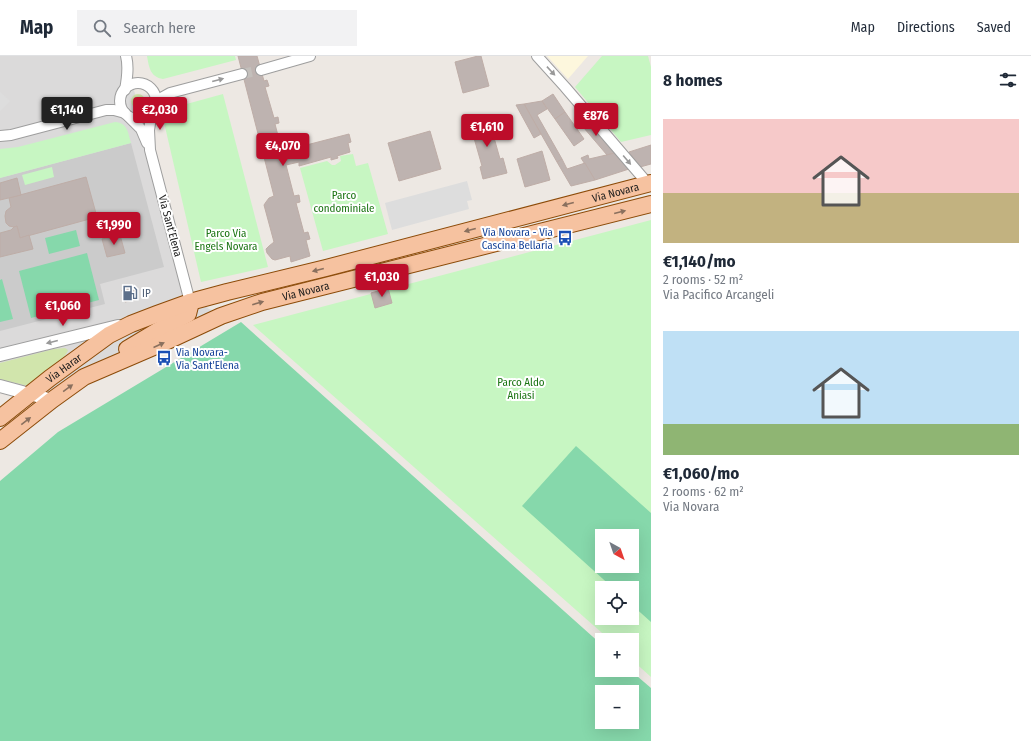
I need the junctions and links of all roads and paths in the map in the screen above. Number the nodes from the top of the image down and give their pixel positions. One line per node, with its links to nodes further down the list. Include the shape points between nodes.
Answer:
1 (310, 56): 4 (street)
2 (537, 56): 13 (street, one-way to 13)
3 (126, 57): 6 (street); 7 (street, via 127,76)
4 (261, 70)
5 (242, 74): 8 (street, one-way to 5, via 161,98 170,93)
6 (144, 84): 7 (street, via 132,84); 8 (street, via 153,92)
7 (123, 93): 9 (street, via 115,104); 10 (street, via 120,103)
8 (154, 107): 10 (street, via 146,117 140,119); 12 (street, Via Sant’Elena, via 149,130)
9 (106, 110): 10 (street); 11 (street)
10 (127, 115): 12 (street, Via Sant’Elena, via 141,130)
11 (0, 136)
12 (150, 150): 15 (street, Via Sant’Elena)
13 (649, 183): 15 (main road, Via Novara, one-way to 15)
14 (651, 204): 16 (main road, Via Novara, one-way to 14, via 262,302)
15 (190, 302): 16 (main road); 17 (main road, Via Novara); 19 (main road, via 188,314 157,330)
16 (221, 316): 19 (main road, Via Novara, one-way to 16)
17 (131, 324): 18 (street, Via Novara, one-way to 18); 21 (main road, Via Harar, via 79,356)
18 (0, 355)
19 (84, 377): 22 (main road, Via Novara, one-way to 19)
20 (0, 386): 21 (street)
21 (29, 394): 22 (street); 23 (main road, Via Harar)
22 (52, 400): 24 (main road, Via Harar, one-way to 22)
23 (0, 418)
24 (0, 442)

